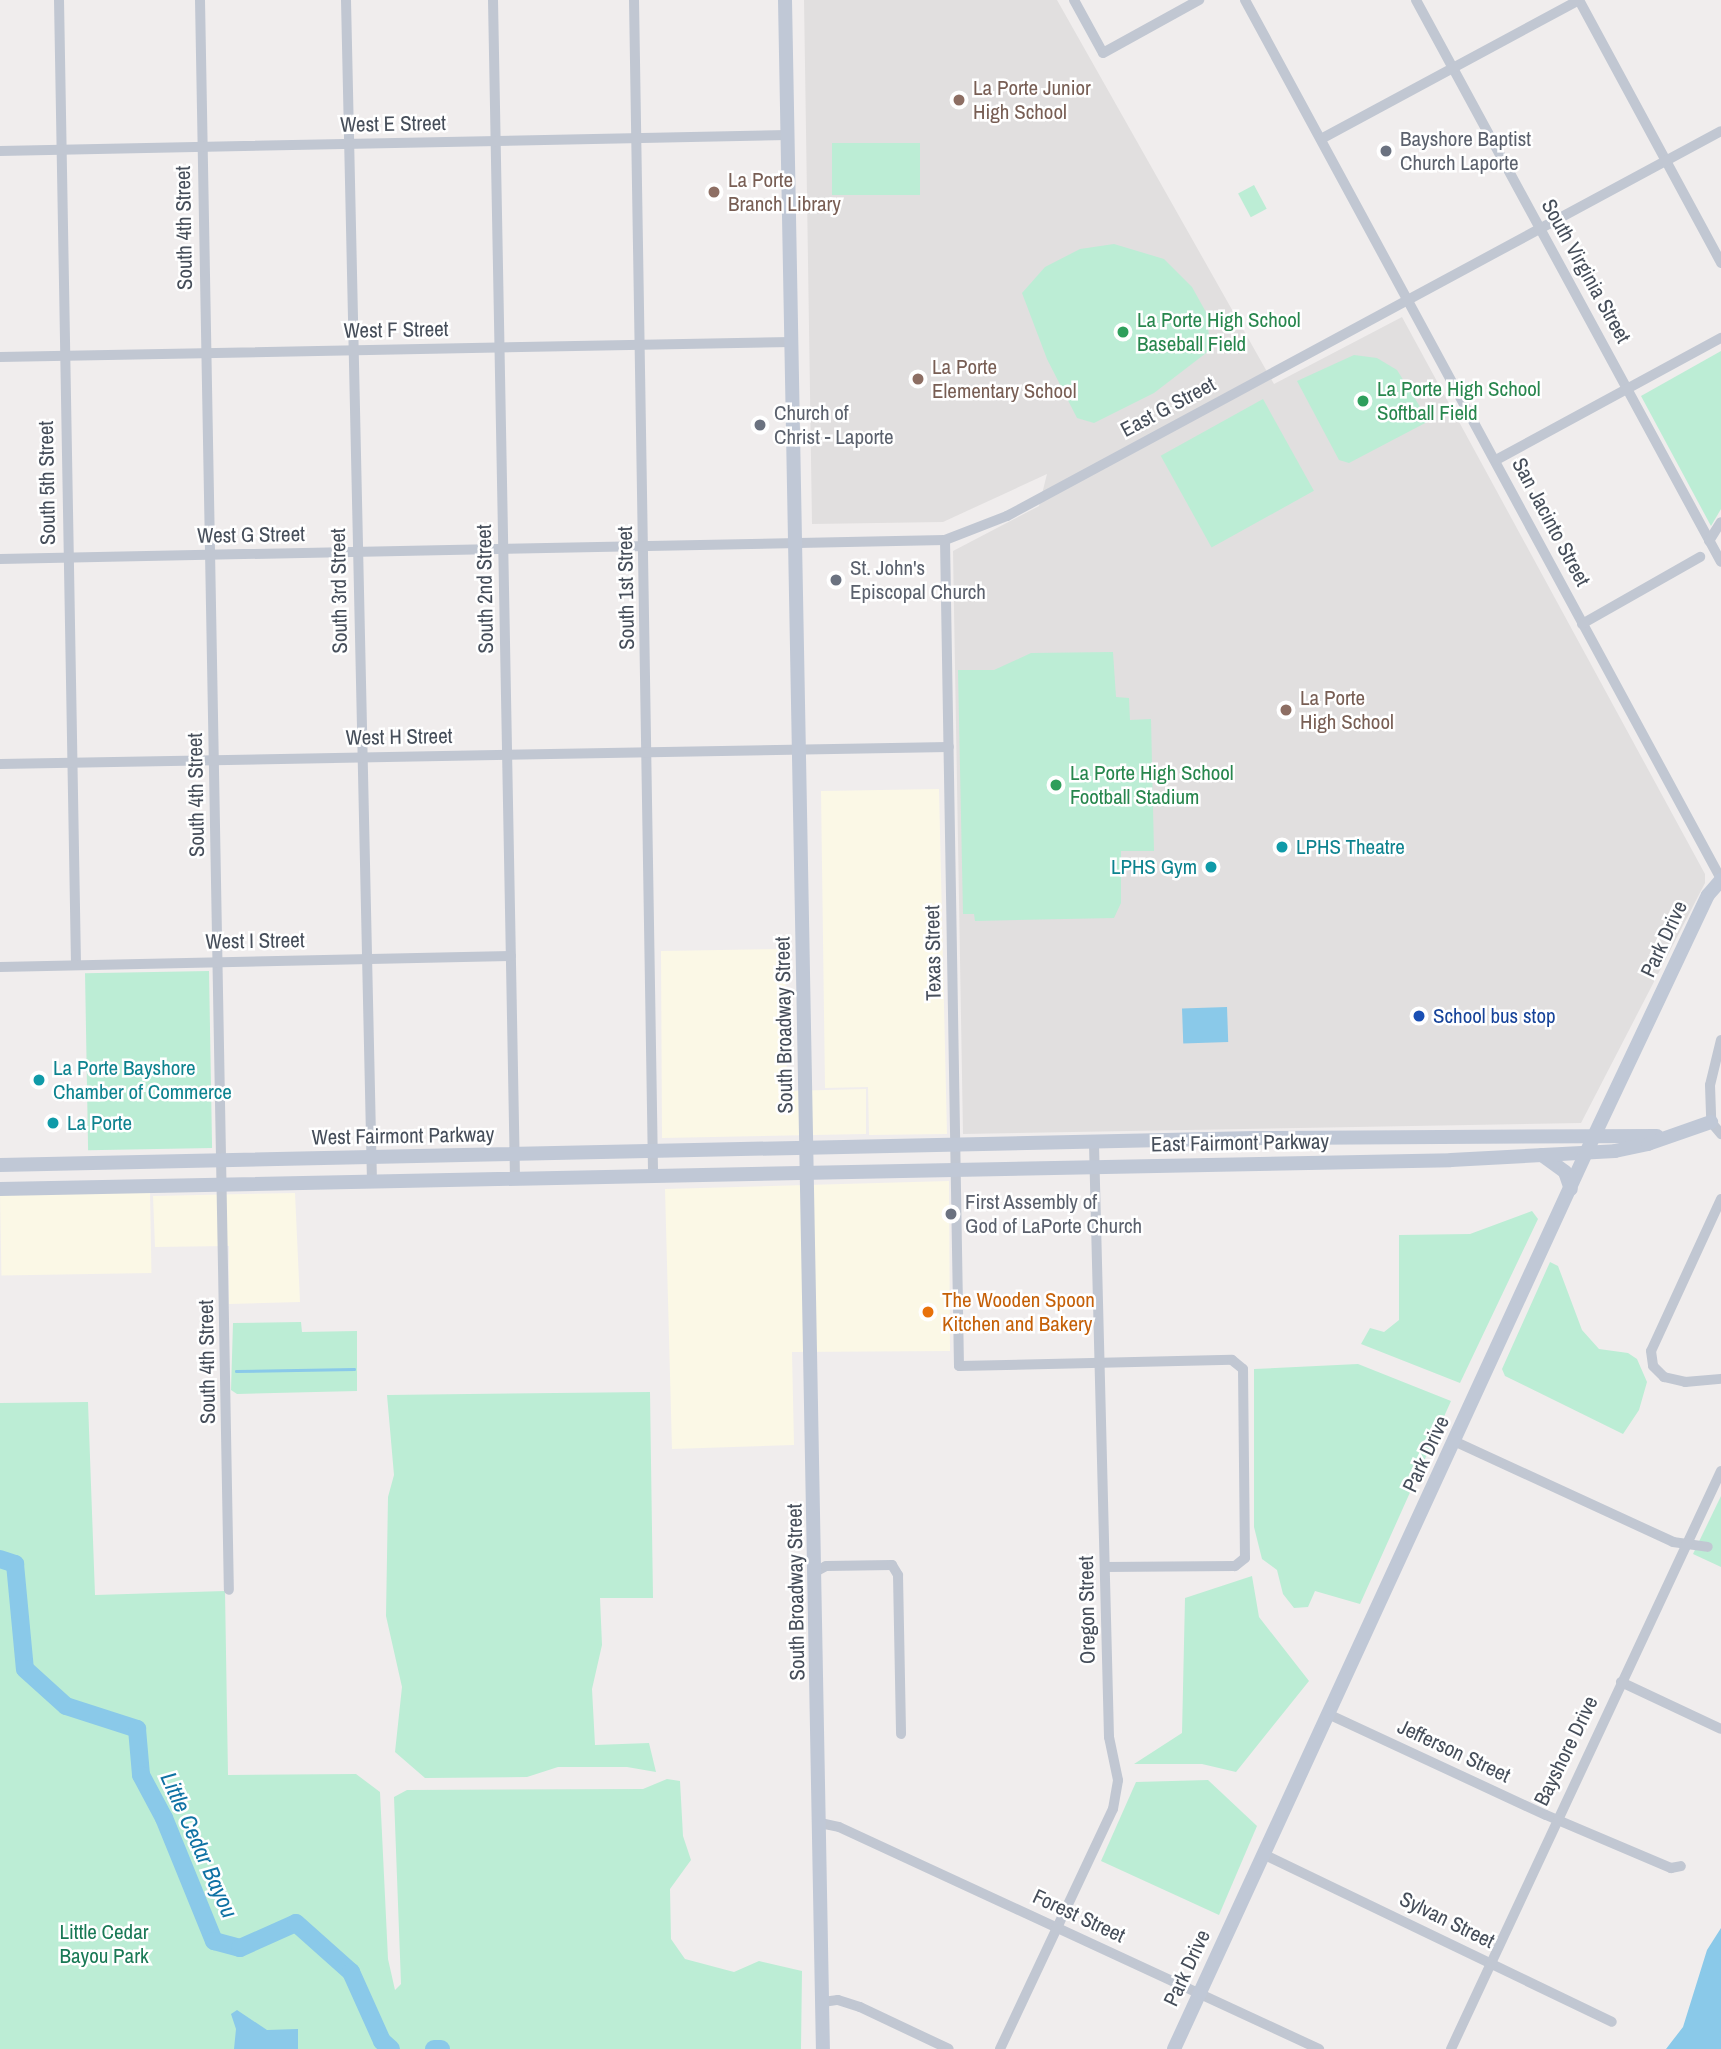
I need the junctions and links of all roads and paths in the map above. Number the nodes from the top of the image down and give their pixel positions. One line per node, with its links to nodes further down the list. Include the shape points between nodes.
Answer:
1 (59, 0): 20 (street, South 5th Street)
2 (200, 0): 19 (street, South 4th Street)
3 (346, 0): 18 (street, South 3rd Street)
4 (493, 0): 17 (street, South 2nd Street)
5 (634, 0): 15 (street, South 1st Street)
6 (785, 0): 14 (main road, South Broadway Street)
7 (1074, 0): 8 (street, via 1103,53)
8 (1199, 0)
9 (1245, 0): 16 (street, San Jacinto Street)
10 (1416, 0): 12 (street, South Virginia Street)
11 (1579, 0): 12 (street); 22 (street)
12 (1453, 68): 16 (street); 23 (street, South Virginia Street)
13 (1721, 131): 22 (street, East G Street)
14 (788, 135): 15 (street, West E Street); 27 (main road, South Broadway Street)
15 (638, 138): 17 (street, West E Street); 28 (street, South 1st Street)
16 (1321, 139): 25 (street, San Jacinto Street)
17 (495, 141): 18 (street, West E Street); 29 (street, South 2nd Street)
18 (349, 144): 19 (street, West E Street); 30 (street, South 3rd Street)
19 (202, 147): 20 (street, West E Street); 31 (street, South 4th Street)
20 (63, 150): 21 (street, West E Street); 32 (street, South 5th Street)
21 (0, 151)
22 (1665, 162): 23 (street, East G Street); 24 (street)
23 (1540, 229): 25 (street, East G Street); 34 (street, South Virginia Street)
24 (1721, 262)
25 (1407, 300): 35 (street, San Jacinto Street); 37 (street, East G Street, via 1007,516)
26 (1721, 338): 34 (street)
27 (792, 342): 28 (street, West F Street); 39 (main road, South Broadway Street)
28 (642, 345): 29 (street, West F Street); 40 (street, South 1st Street)
29 (499, 348): 30 (street, West F Street); 41 (street, South 2nd Street)
30 (354, 350): 31 (street, West F Street); 42 (street, South 3rd Street)
31 (205, 353): 32 (street, West F Street); 43 (street, South 4th Street)
32 (65, 355): 33 (street, West F Street); 45 (street, South 5th Street)
33 (0, 356)
34 (1628, 388): 35 (street); 38 (street, South Virginia Street)
35 (1496, 460): 48 (street, San Jacinto Street)
36 (1721, 522): 38 (street)
37 (945, 540): 39 (street, East G Street); 49 (street, Texas Street)
38 (1709, 541): 47 (street, South Virginia Street)
39 (796, 543): 40 (street, West G Street); 50 (main road, South Broadway Street)
40 (644, 546): 41 (street, West G Street); 51 (street, South 1st Street)
41 (503, 549): 42 (street, West G Street); 52 (street, South 2nd Street)
42 (357, 552): 43 (street, West G Street); 53 (street, South 3rd Street)
43 (211, 555): 45 (street, West G Street); 54 (street, South 4th Street)
44 (1700, 557): 48 (street)
45 (68, 558): 46 (street, West G Street); 55 (street, South 5th Street)
46 (0, 559)
47 (1721, 562)
48 (1583, 624): 57 (street, San Jacinto Street)
49 (949, 747): 50 (street, West H Street); 72 (street, Texas Street)
50 (798, 750): 51 (street, West H Street); 73 (main road, South Broadway Street)
51 (649, 751): 52 (street, West H Street); 75 (street, South 1st Street)
52 (508, 754): 53 (street, West H Street); 58 (street, South 2nd Street)
53 (362, 758): 54 (street, West H Street); 59 (street, South 3rd Street)
54 (215, 760): 55 (street, West H Street); 60 (street, South 4th Street)
55 (72, 763): 56 (street, West H Street); 61 (street, South 5th Street)
56 (0, 764)
57 (1721, 879): 64 (main road, Park Drive, via 1708,895)
58 (511, 956): 59 (street, West I Street); 78 (street, South 2nd Street)
59 (367, 958): 60 (street, West I Street); 79 (street, South 3rd Street)
60 (218, 962): 61 (street, West I Street); 80 (street, South 4th Street)
61 (76, 965): 62 (street, West I Street)
62 (0, 967)
63 (1721, 1041): 65 (street, via 1710,1086)
64 (1609, 1107): 67 (main road, Park Drive); 69 (main road, via 1615,1124)
65 (1711, 1122): 66 (street); 68 (main road, East Fairmont Parkway)
66 (1721, 1134)
67 (1596, 1135): 69 (main road, East Fairmont Parkway); 70 (main road, East Fairmont Parkway); 76 (main road, Park Drive)
68 (1671, 1135): 69 (main road, East Fairmont Parkway); 76 (main road, East Fairmont Parkway, via 1648,1144)
69 (1631, 1136)
70 (1255, 1138): 71 (main road, East Fairmont Parkway); 82 (main road)
71 (1094, 1143): 72 (main road, East Fairmont Parkway); 84 (street, Oregon Street)
72 (956, 1144): 73 (main road, East Fairmont Parkway); 85 (street, Texas Street)
73 (807, 1147): 74 (main road, West Fairmont Parkway); 86 (main road, South Broadway Street)
74 (725, 1149): 75 (main road, West Fairmont Parkway); 87 (main road)
75 (655, 1151): 78 (main road, West Fairmont Parkway); 88 (street, South 1st Street)
76 (1587, 1153): 77 (main road, East Fairmont Parkway); 94 (main road, Park Drive)
77 (1541, 1154): 82 (main road, East Fairmont Parkway); 94 (main road, via 1559,1165)
78 (515, 1155): 79 (main road, West Fairmont Parkway); 89 (street, South 2nd Street)
79 (370, 1158): 80 (main road, West Fairmont Parkway); 90 (street, South 3rd Street)
80 (222, 1161): 81 (main road, West Fairmont Parkway); 91 (street, South 4th Street)
81 (79, 1164): 83 (main road, West Fairmont Parkway); 92 (main road)
82 (1254, 1164): 84 (main road, East Fairmont Parkway)
83 (0, 1165)
84 (1096, 1167): 85 (main road, East Fairmont Parkway); 96 (street, Oregon Street)
85 (958, 1170): 86 (main road, East Fairmont Parkway); 96 (street, Texas Street, via 959,1366)
86 (807, 1172): 87 (main road, West Fairmont Parkway); 103 (main road, South Broadway Street)
87 (726, 1174): 88 (main road, West Fairmont Parkway)
88 (653, 1176): 89 (main road, West Fairmont Parkway)
89 (515, 1178): 90 (main road, West Fairmont Parkway)
90 (372, 1181): 91 (main road, West Fairmont Parkway)
91 (222, 1184): 92 (main road, West Fairmont Parkway); 104 (street, South 4th Street)
92 (81, 1187): 93 (main road, West Fairmont Parkway)
93 (0, 1189)
94 (1571, 1189): 98 (main road, Park Drive)
95 (1721, 1199): 97 (street, via 1651,1351 1653,1366 1664,1377 1685,1382)
96 (1101, 1363): 102 (street, Oregon Street); 102 (street, via 1239,1363 1243,1369 1245,1558 1235,1566)
97 (1721, 1379)
98 (1456, 1442): 100 (street, via 1673,1542); 106 (main road, Park Drive)
99 (1721, 1471): 100 (street, Bayshore Drive)
100 (1688, 1542): 101 (street); 105 (street, Bayshore Drive)
101 (1708, 1547)
102 (1105, 1567): 113 (street, Oregon Street, via 1109,1737 1118,1780 1113,1810)
103 (817, 1571): 108 (street, via 826,1566 892,1565 898,1575); 110 (main road, South Broadway Street)
104 (229, 1590)
105 (1621, 1682): 107 (street); 109 (street, Bayshore Drive)
106 (1328, 1714): 109 (street, Jefferson Street); 111 (main road, Park Drive)
107 (1721, 1729)
108 (901, 1734)
109 (1555, 1818): 112 (street, Jefferson Street, via 1671,1868); 114 (street, Bayshore Drive)
110 (820, 1823): 113 (street, Forest Street); 116 (main road, South Broadway Street)
111 (1263, 1854): 114 (street, Sylvan Street); 115 (main road, Park Drive)
112 (1681, 1866)
113 (1058, 1927): 115 (street, Forest Street); 120 (street, Oregon Street)
114 (1490, 1962): 117 (street, Sylvan Street); 123 (street, Bayshore Drive)
115 (1198, 1993): 121 (main road, Park Drive); 122 (street, Forest Street)
116 (823, 2002): 118 (main road, South Broadway Street); 119 (street, via 838,2000 860,2007)
117 (1612, 2022)
118 (824, 2049)
119 (949, 2049)
120 (1000, 2049)
121 (1174, 2049)
122 (1319, 2049)
123 (1451, 2049)

